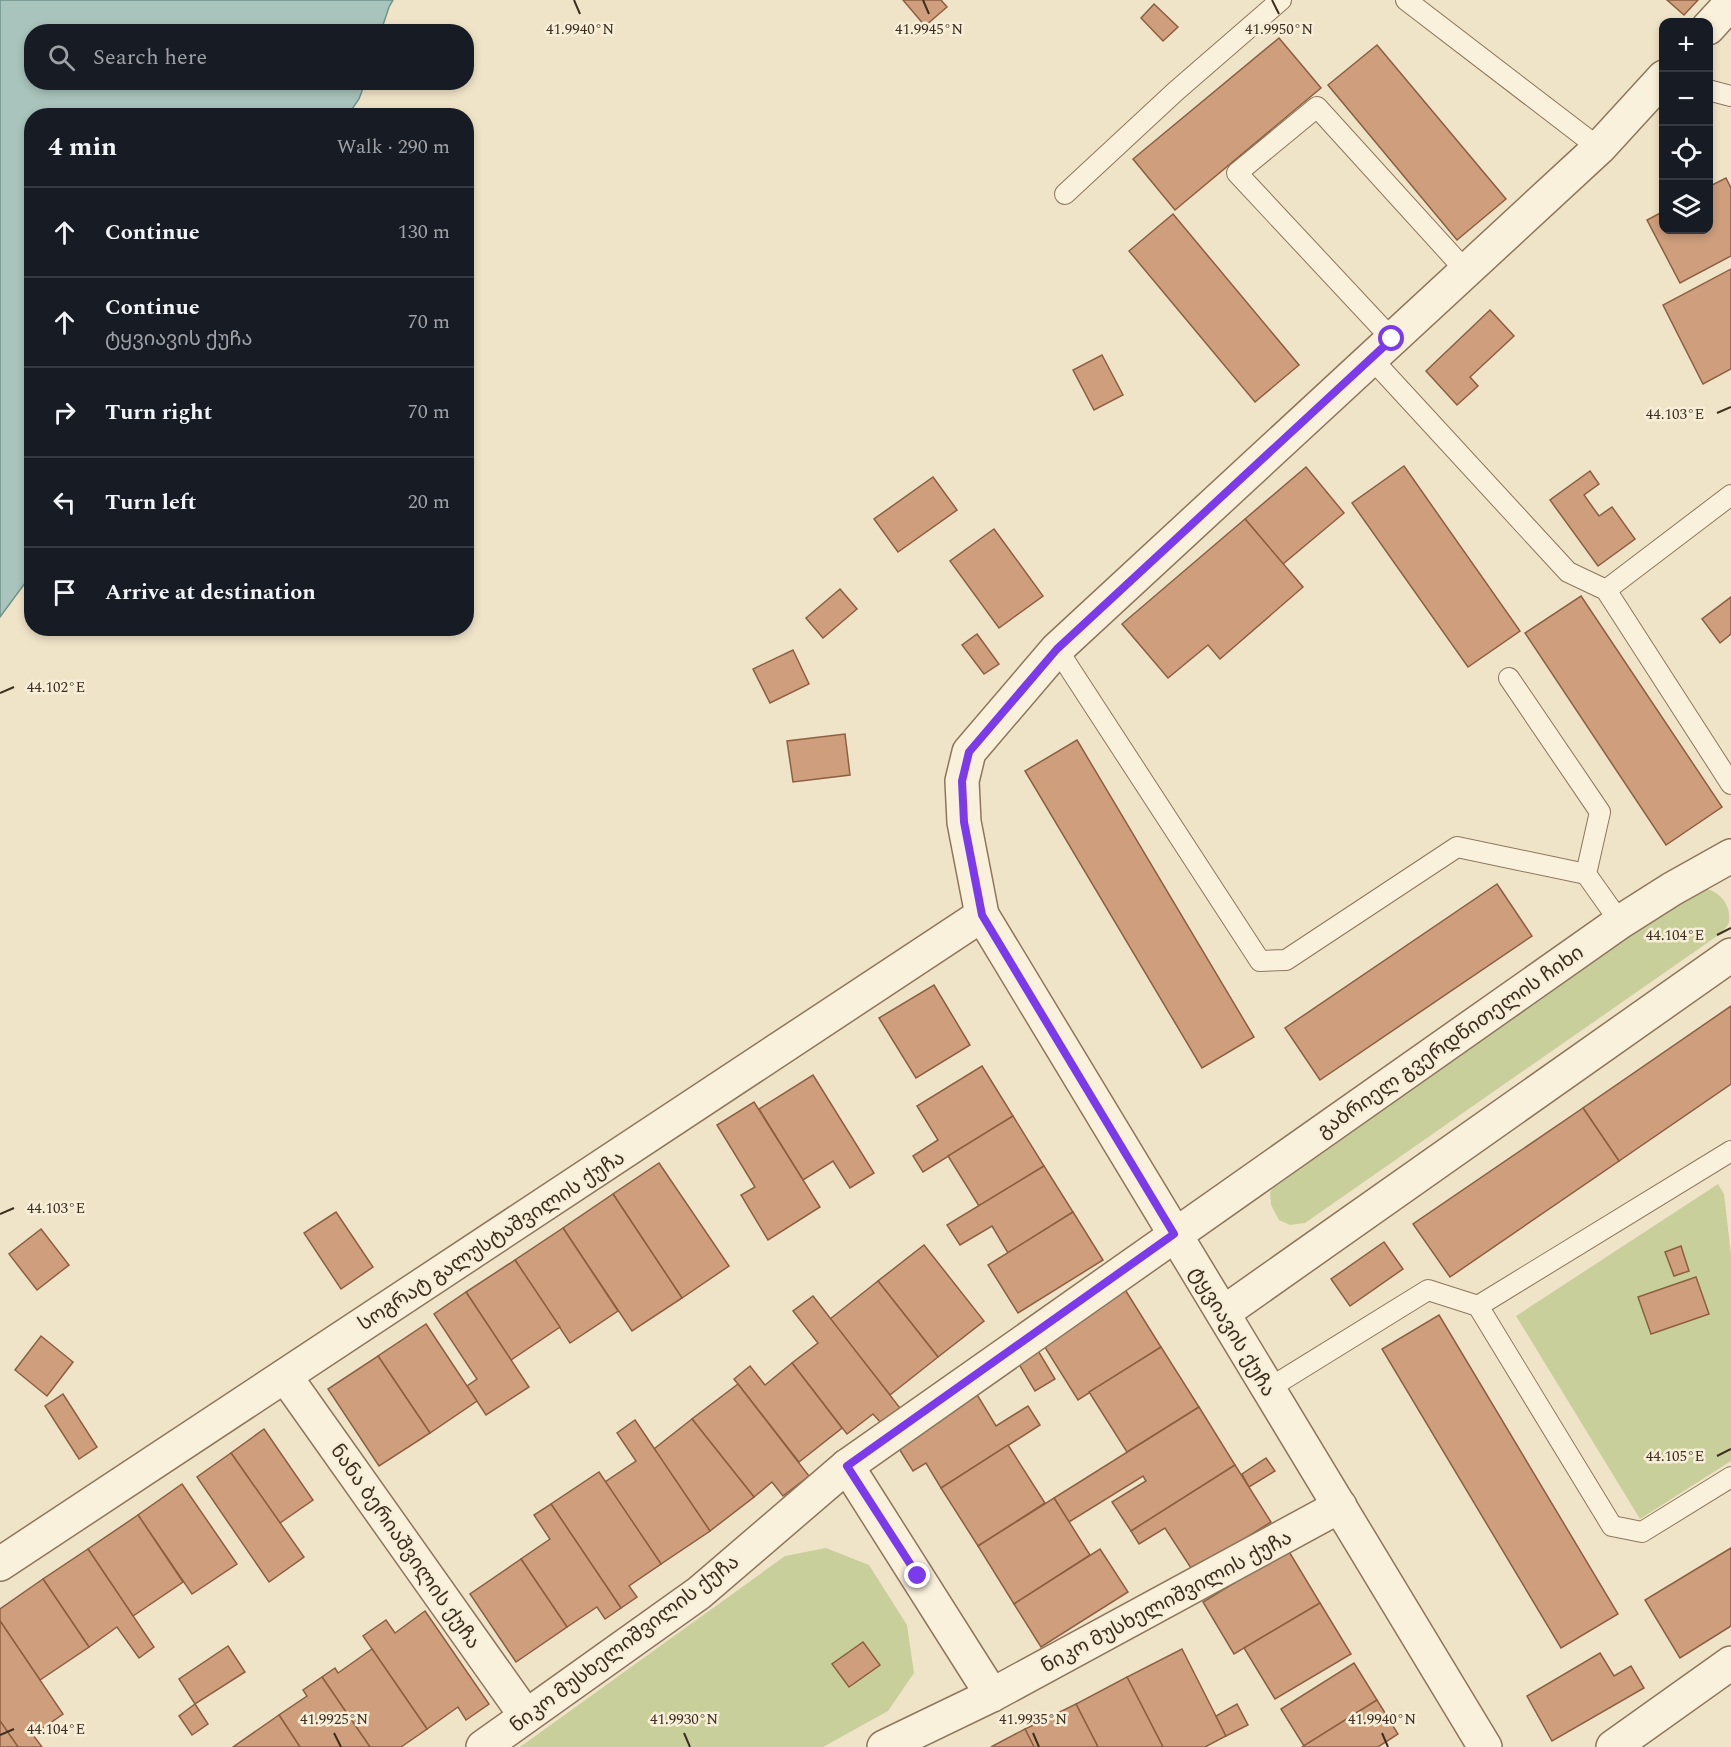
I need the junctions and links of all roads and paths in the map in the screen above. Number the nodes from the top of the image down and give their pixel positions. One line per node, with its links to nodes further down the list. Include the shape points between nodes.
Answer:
1 (1281, 0): 9 (lane)
2 (1406, 0): 8 (lane)
3 (1731, 3): 4 (street)
4 (1713, 23)
5 (1659, 82): 8 (street)
6 (1713, 91): 7 (lane)
7 (1731, 96)
8 (1599, 148): 10 (street)
9 (1065, 194)
10 (1466, 271): 11 (street); 11 (lane, via 1317,107 1238,172)
11 (1381, 349): 13 (lane, via 1568,572); 14 (street)
12 (1731, 495): 13 (lane)
13 (1606, 590): 16 (lane)
14 (1057, 649): 18 (lane, via 1260,961 1286,960 1457,848); 19 (street, via 969,752 962,781 964,822)
15 (1509, 678): 18 (lane, via 1600,812)
16 (1731, 784)
17 (1731, 856): 20 (street, გაბრიელ გვერდწითელის ჩიხი)
18 (1586, 874): 20 (lane)
19 (982, 915): 23 (street, ტყვიავის ქუჩა); 26 (street, სოგრატ გალუსტაშვილის ქუჩა)
20 (1620, 922): 23 (street, გაბრიელ გვერდწითელის ჩიხი)
21 (1731, 955): 25 (street)
22 (1731, 1151): 24 (lane)
23 (1174, 1234): 25 (street, ტყვიავის ქუჩა); 28 (street, ნიკო მუსხელიშვილის ქუჩა)
24 (1479, 1306): 27 (lane, via 1428,1290); 29 (lane, via 1612,1526 1642,1532)
25 (1222, 1313): 27 (street, ტყვიავის ქუჩა)
26 (285, 1376): 31 (street, სოგრატ გალუსტაშვილის ქუჩა); 34 (street, ნანა ბერიაშვილის ქუჩა)
27 (1268, 1389): 30 (street, ტყვიავის ქუჩა)
28 (847, 1466): 33 (street); 34 (street, ნიკო მუსხელიშვილის ქუჩა, via 699,1593)
29 (1731, 1477)
30 (1340, 1506): 33 (street, ნიკო მუსხელიშვილის ქუჩა); 37 (street, ტყვიავის ქუჩა)
31 (0, 1564)
32 (1731, 1663): 38 (street)
33 (992, 1695): 36 (street, ნიკო მუსხელიშვილის ქუჩა)
34 (526, 1716): 35 (street, ნიკო მუსხელიშვილის ქუჩა)
35 (483, 1747)
36 (884, 1747)
37 (1485, 1747)
38 (1613, 1747)

